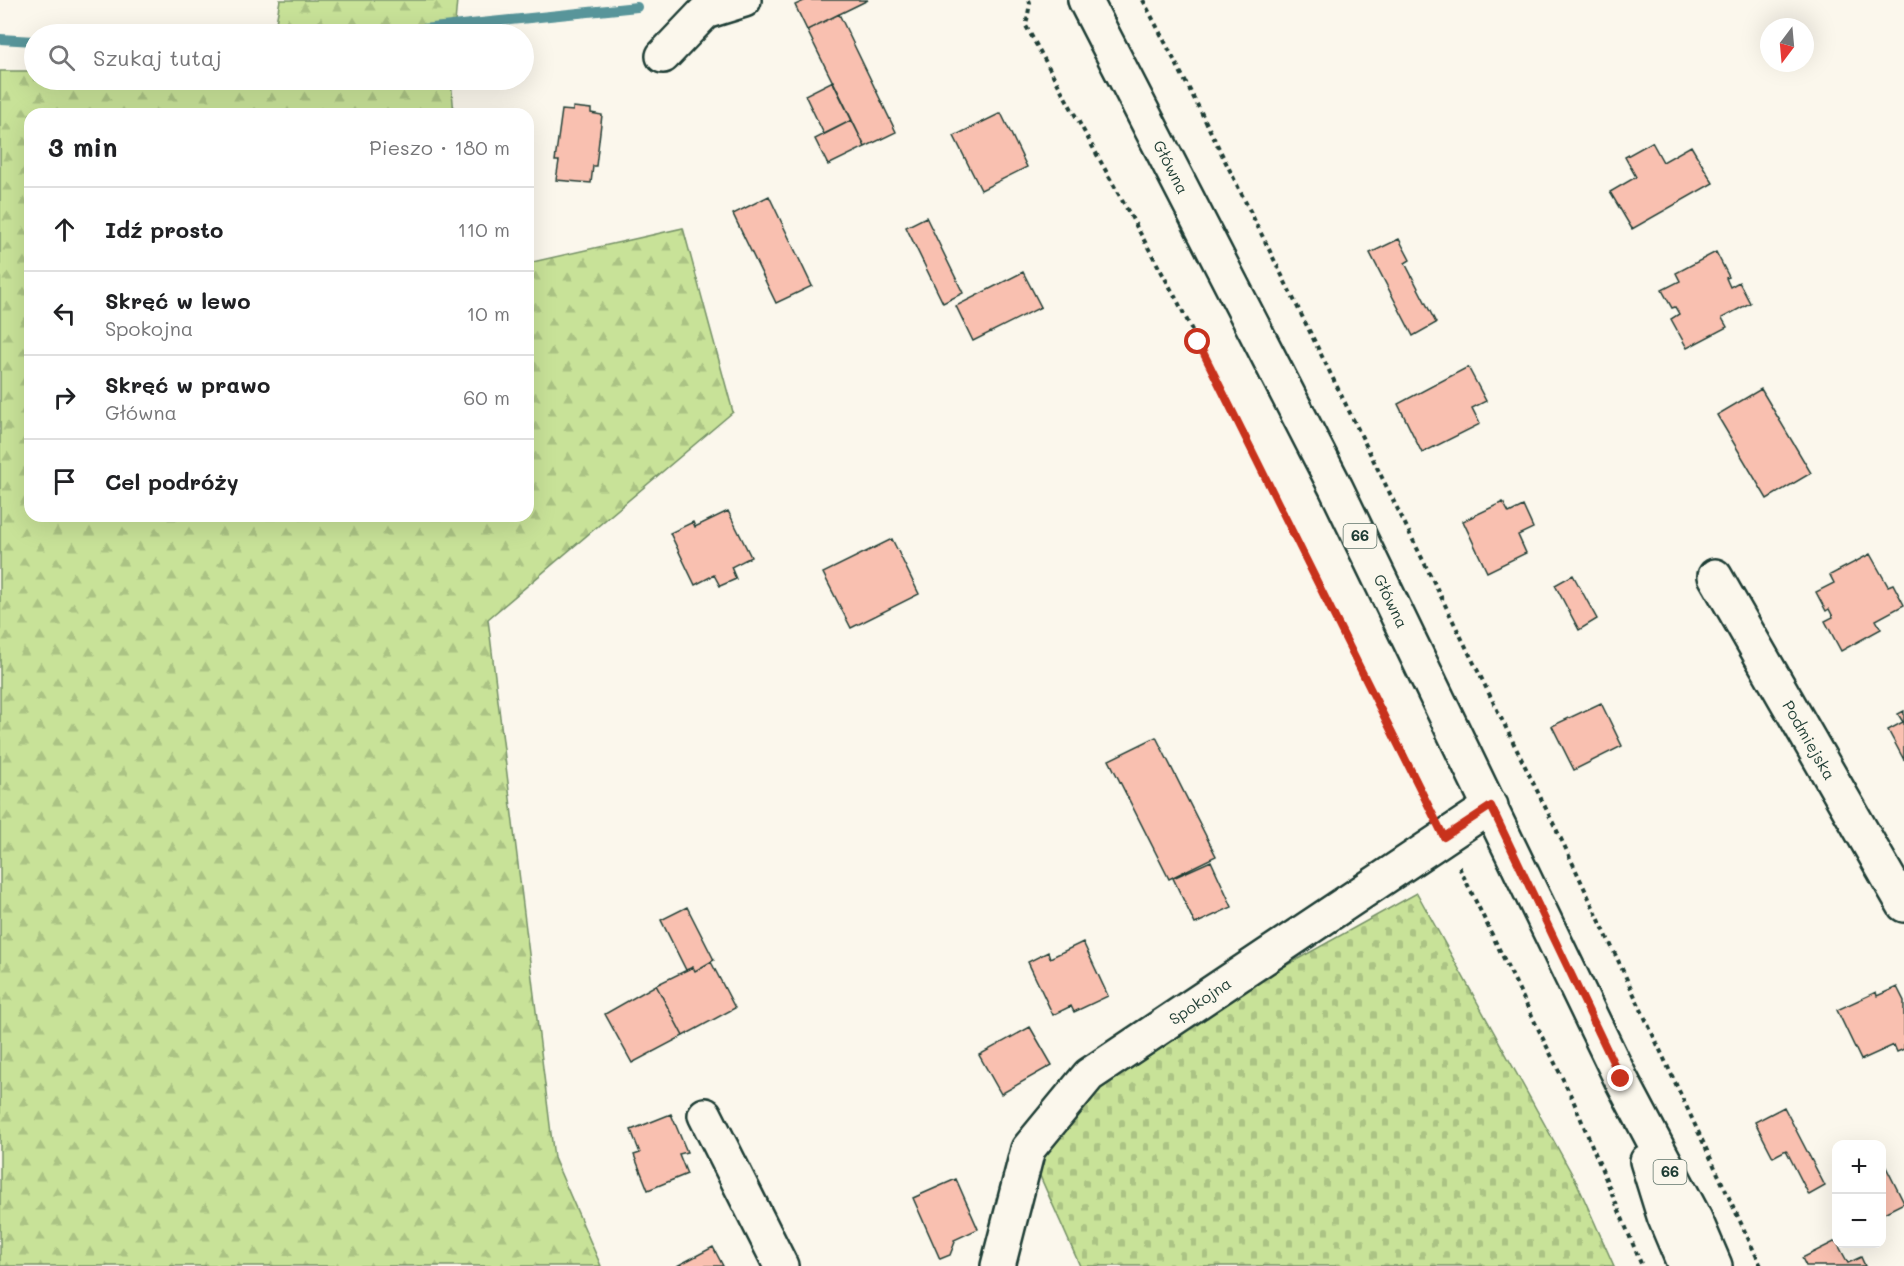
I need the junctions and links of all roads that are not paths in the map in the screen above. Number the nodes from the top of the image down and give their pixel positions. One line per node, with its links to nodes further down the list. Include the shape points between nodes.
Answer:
1 (744, 0): 3 (main road, via 705,12)
2 (1084, 0): 5 (main road, Główna / 66, via 1336,488)
3 (663, 56)
4 (1715, 576): 6 (main road, Podmiejska)
5 (1491, 806): 7 (main road, Główna / 66); 10 (main road, Spokojna, via 1089,1075 1028,1149)
6 (1904, 905)
7 (1621, 1079): 11 (main road, Główna / 66, via 1664,1216); 12 (main road, Główna / 66, via 1695,1219)
8 (705, 1115): 9 (main road)
9 (781, 1266)
10 (998, 1266)
11 (1685, 1266)
12 (1715, 1266)

